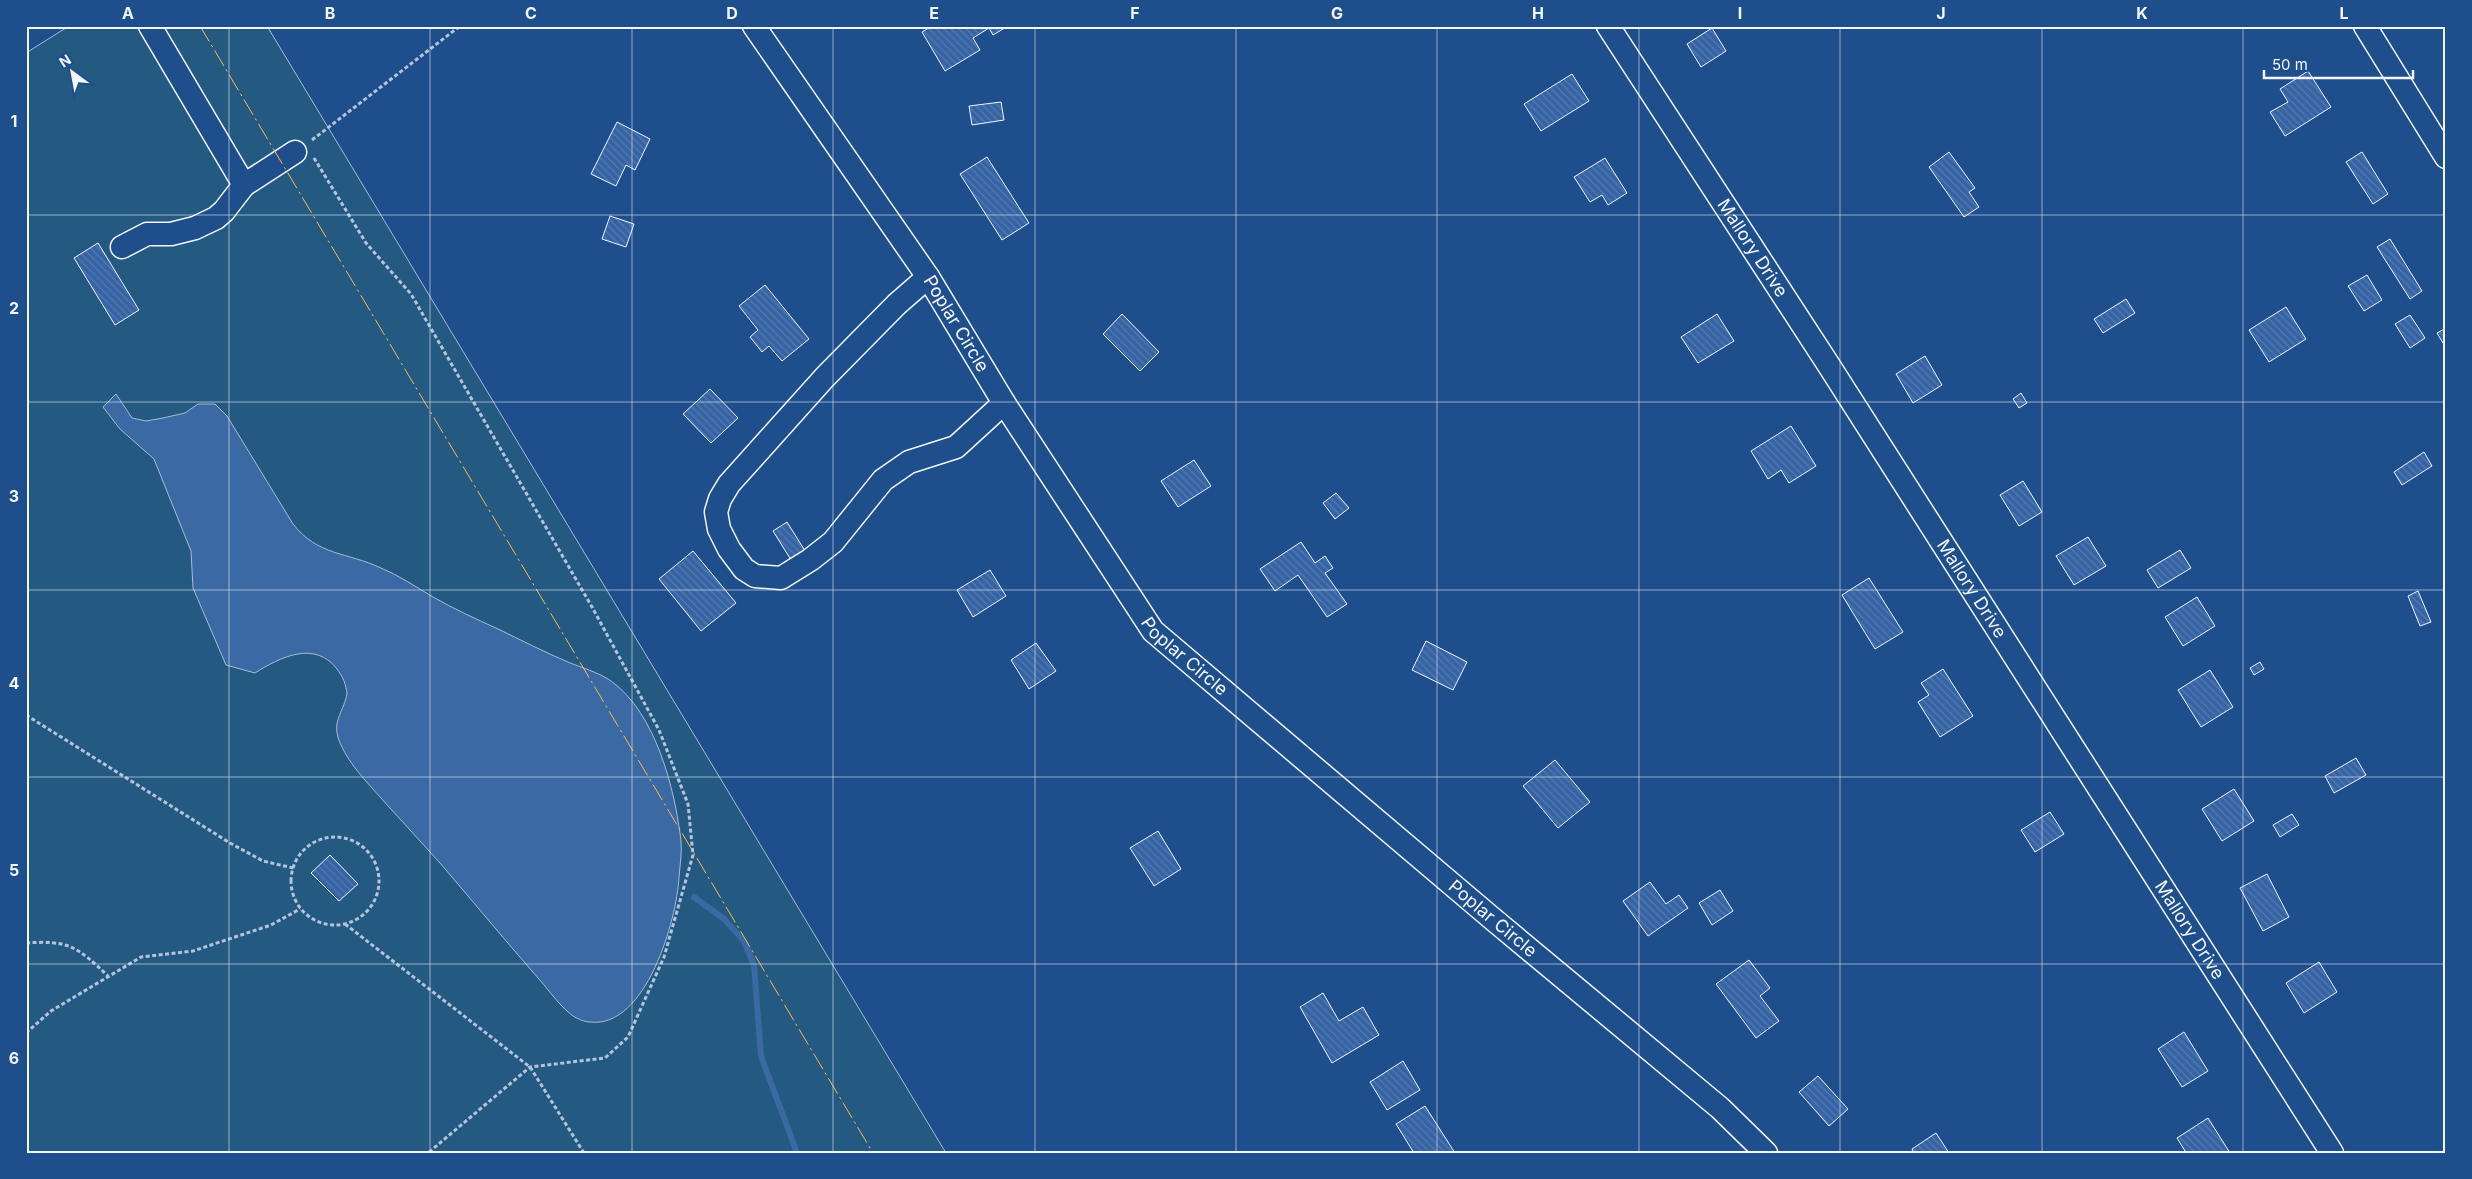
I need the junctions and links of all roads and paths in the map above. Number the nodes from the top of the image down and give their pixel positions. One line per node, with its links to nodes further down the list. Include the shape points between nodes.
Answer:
1 (150, 26): 8 (street)
2 (460, 26): 6 (path)
3 (754, 26): 10 (street, Poplar Circle)
4 (1608, 26): 23 (street, Mallory Drive)
5 (2365, 26): 7 (street)
6 (304, 150): 8 (street); 19 (path, via 366,243 411,294 592,607 659,730 688,804 693,855 664,957 628,1036 604,1058)
7 (2446, 157)
8 (244, 185): 9 (street, via 216,218 171,234 147,234)
9 (122, 247)
10 (928, 277): 11 (street, Poplar Circle); 11 (street, via 825,377 729,484 716,512 719,529 729,549 744,569 755,576 781,578 833,542 883,480 909,462 956,447)
11 (1004, 403): 22 (street, Poplar Circle, via 1153,631 1720,1108)
12 (26, 715): 13 (path, via 230,843 264,861)
13 (293, 868): 14 (path, via 291,882); 15 (path, via 309,844 322,838 350,838 363,845 379,869 377,897 370,910)
14 (300, 909): 15 (path, via 320,923); 17 (path, via 271,925 193,951 141,957)
15 (345, 924): 19 (path)
16 (26, 943): 17 (path, via 48,941 68,944 84,953)
17 (108, 976): 18 (path, via 51,1011)
18 (26, 1033)
19 (530, 1067): 20 (path); 21 (path)
20 (428, 1153)
21 (584, 1153)
22 (1766, 1153)
23 (2332, 1153)

